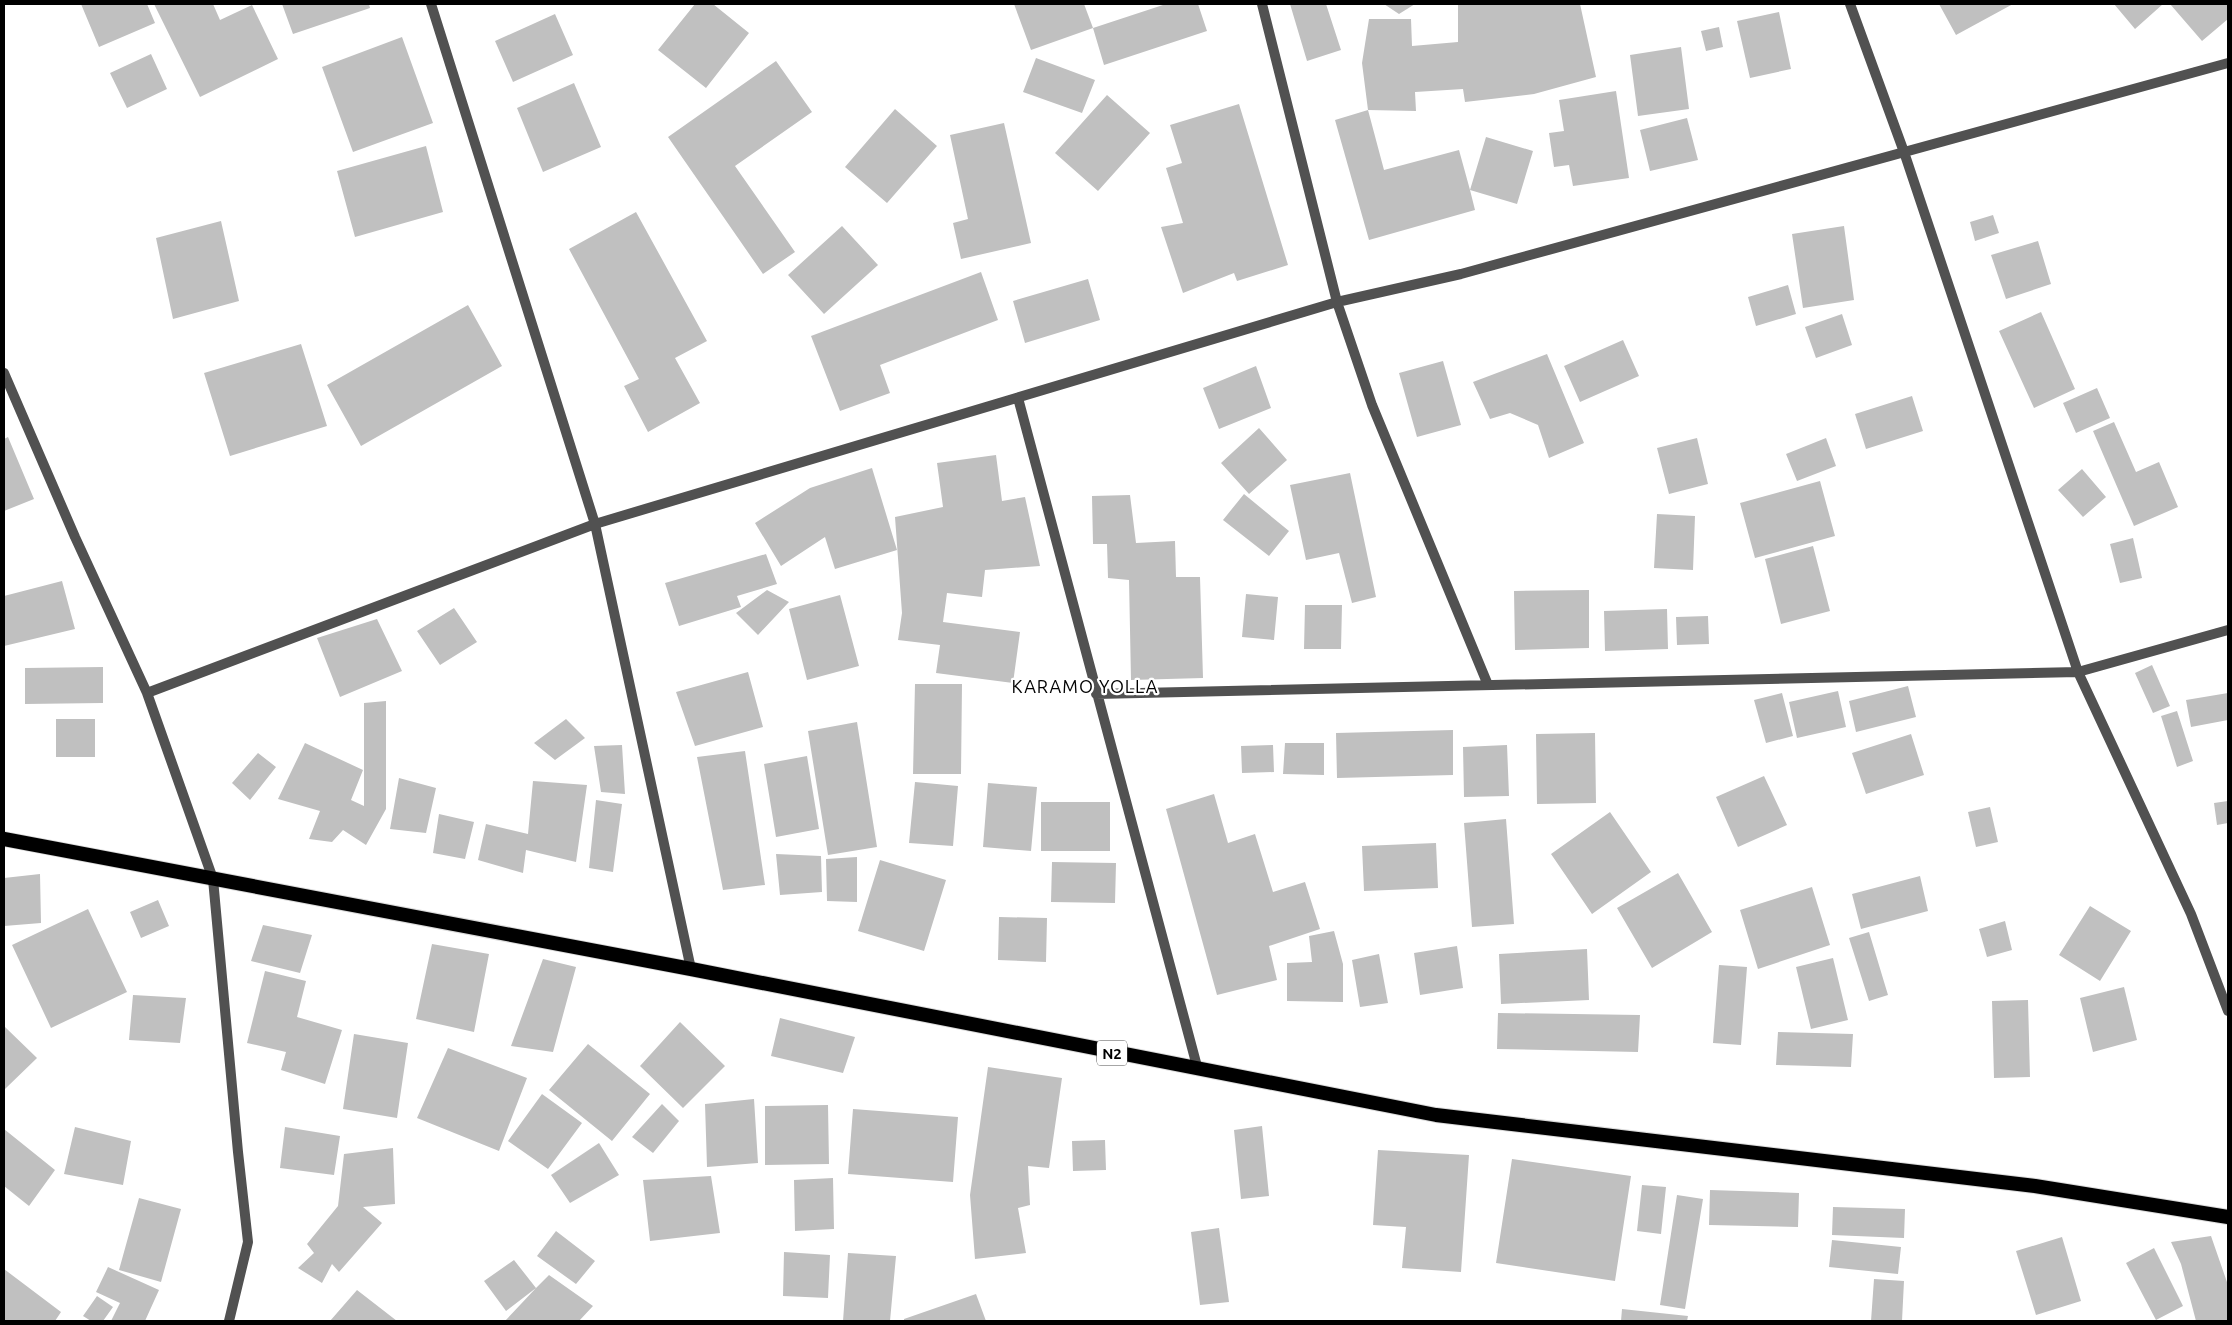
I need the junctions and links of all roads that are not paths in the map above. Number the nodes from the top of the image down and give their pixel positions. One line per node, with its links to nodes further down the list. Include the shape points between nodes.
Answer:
1 (431, 4): 9 (street)
2 (1262, 4): 6 (street)
3 (1850, 4): 5 (street)
4 (2228, 64): 5 (street)
5 (1904, 152): 6 (street, via 1461,274); 11 (street)
6 (1337, 302): 8 (street); 12 (street, via 1372,405)
7 (4, 373): 13 (street)
8 (1018, 398): 9 (street); 14 (street)
9 (595, 524): 13 (street); 17 (street)
10 (2228, 630): 11 (street)
11 (2078, 672): 12 (street); 18 (street, via 2191,914)
12 (1488, 685): 14 (street)
13 (147, 693): 16 (street)
14 (1096, 694): 19 (street)
15 (4, 839): 16 (highway, N2)
16 (213, 879): 17 (highway, N2); 21 (street, via 248,1242)
17 (691, 970): 19 (highway, N2)
18 (2228, 1011)
19 (1198, 1070): 20 (highway, N2, via 1436,1115 2035,1186)
20 (2228, 1217)
21 (229, 1321)

